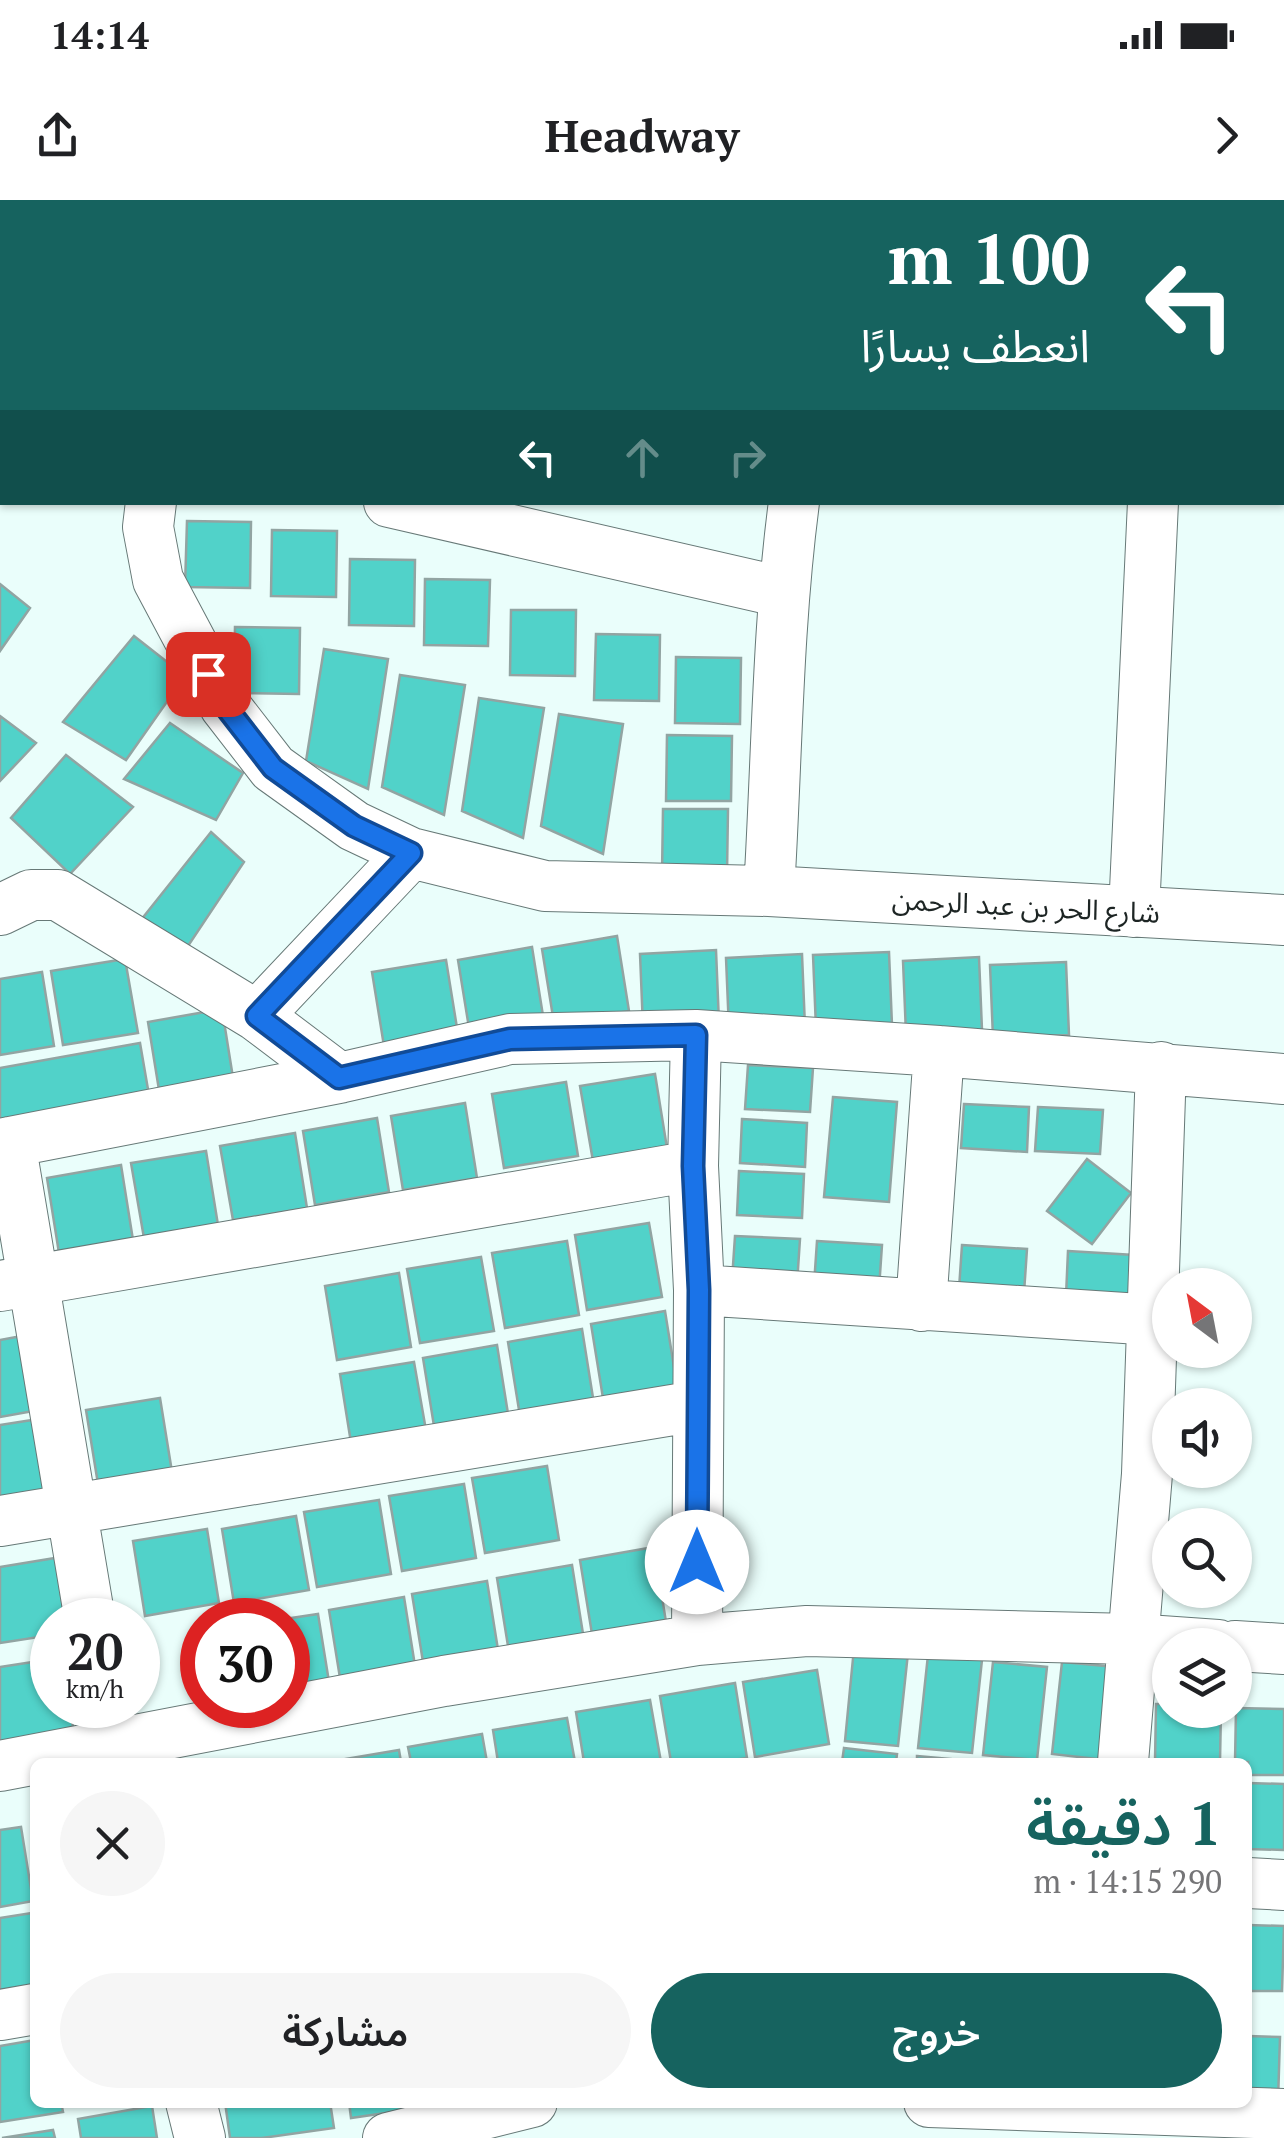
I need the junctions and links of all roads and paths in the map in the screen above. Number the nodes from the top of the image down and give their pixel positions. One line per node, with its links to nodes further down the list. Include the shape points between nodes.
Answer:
1 (151, 505): 6 (street, شارع الحر بن عبد الرحمن, via 158,580 225,706 273,768 354,826)
2 (403, 505): 5 (street)
3 (794, 505): 5 (street)
4 (1153, 505): 9 (street)
5 (782, 592): 7 (street)
6 (411, 853): 7 (street, شارع الحر بن عبد الرحمن, via 545,886); 11 (street)
7 (769, 891): 9 (street, شارع الحر بن عبد الرحمن)
8 (0, 910): 11 (street, via 32,895 58,895)
9 (1134, 912): 10 (street, شارع الحر بن عبد الرحمن)
10 (1284, 920)
11 (257, 1016): 15 (street)
12 (696, 1035): 13 (street); 15 (street, via 510,1039); 18 (street)
13 (939, 1050): 14 (street); 22 (street)
14 (1161, 1068): 16 (street); 19 (street)
15 (339, 1078): 17 (street)
16 (1284, 1079)
17 (5, 1143): 20 (street)
18 (693, 1166): 20 (street); 21 (street)
19 (1156, 1268)
20 (18, 1284): 26 (street)
21 (699, 1290): 22 (street); 25 (street)
22 (921, 1306): 23 (street)
23 (1152, 1320)
24 (1153, 1368): 29 (street)
25 (696, 1406): 26 (street); 30 (street)
26 (72, 1509): 27 (street); 28 (street)
27 (0, 1521)
28 (86, 1598)
29 (1132, 1639): 30 (street, via 807,1630); 31 (street); 37 (street)
30 (697, 1640): 34 (street)
31 (1152, 1640)
32 (1252, 1647): 33 (street)
33 (1284, 1649)
34 (110, 1738): 36 (street)
35 (30, 1758): 38 (street)
36 (31, 1758)
37 (1123, 1758)
38 (0, 1766)
39 (1252, 1883): 40 (street)
40 (1284, 1885)
41 (30, 2010): 42 (street)
42 (0, 2014)
43 (192, 2108): 48 (street)
44 (1007, 2108): 47 (street)
45 (1284, 2114): 47 (street)
46 (520, 2115): 49 (street)
47 (1110, 2116)
48 (200, 2138)
49 (388, 2138)

